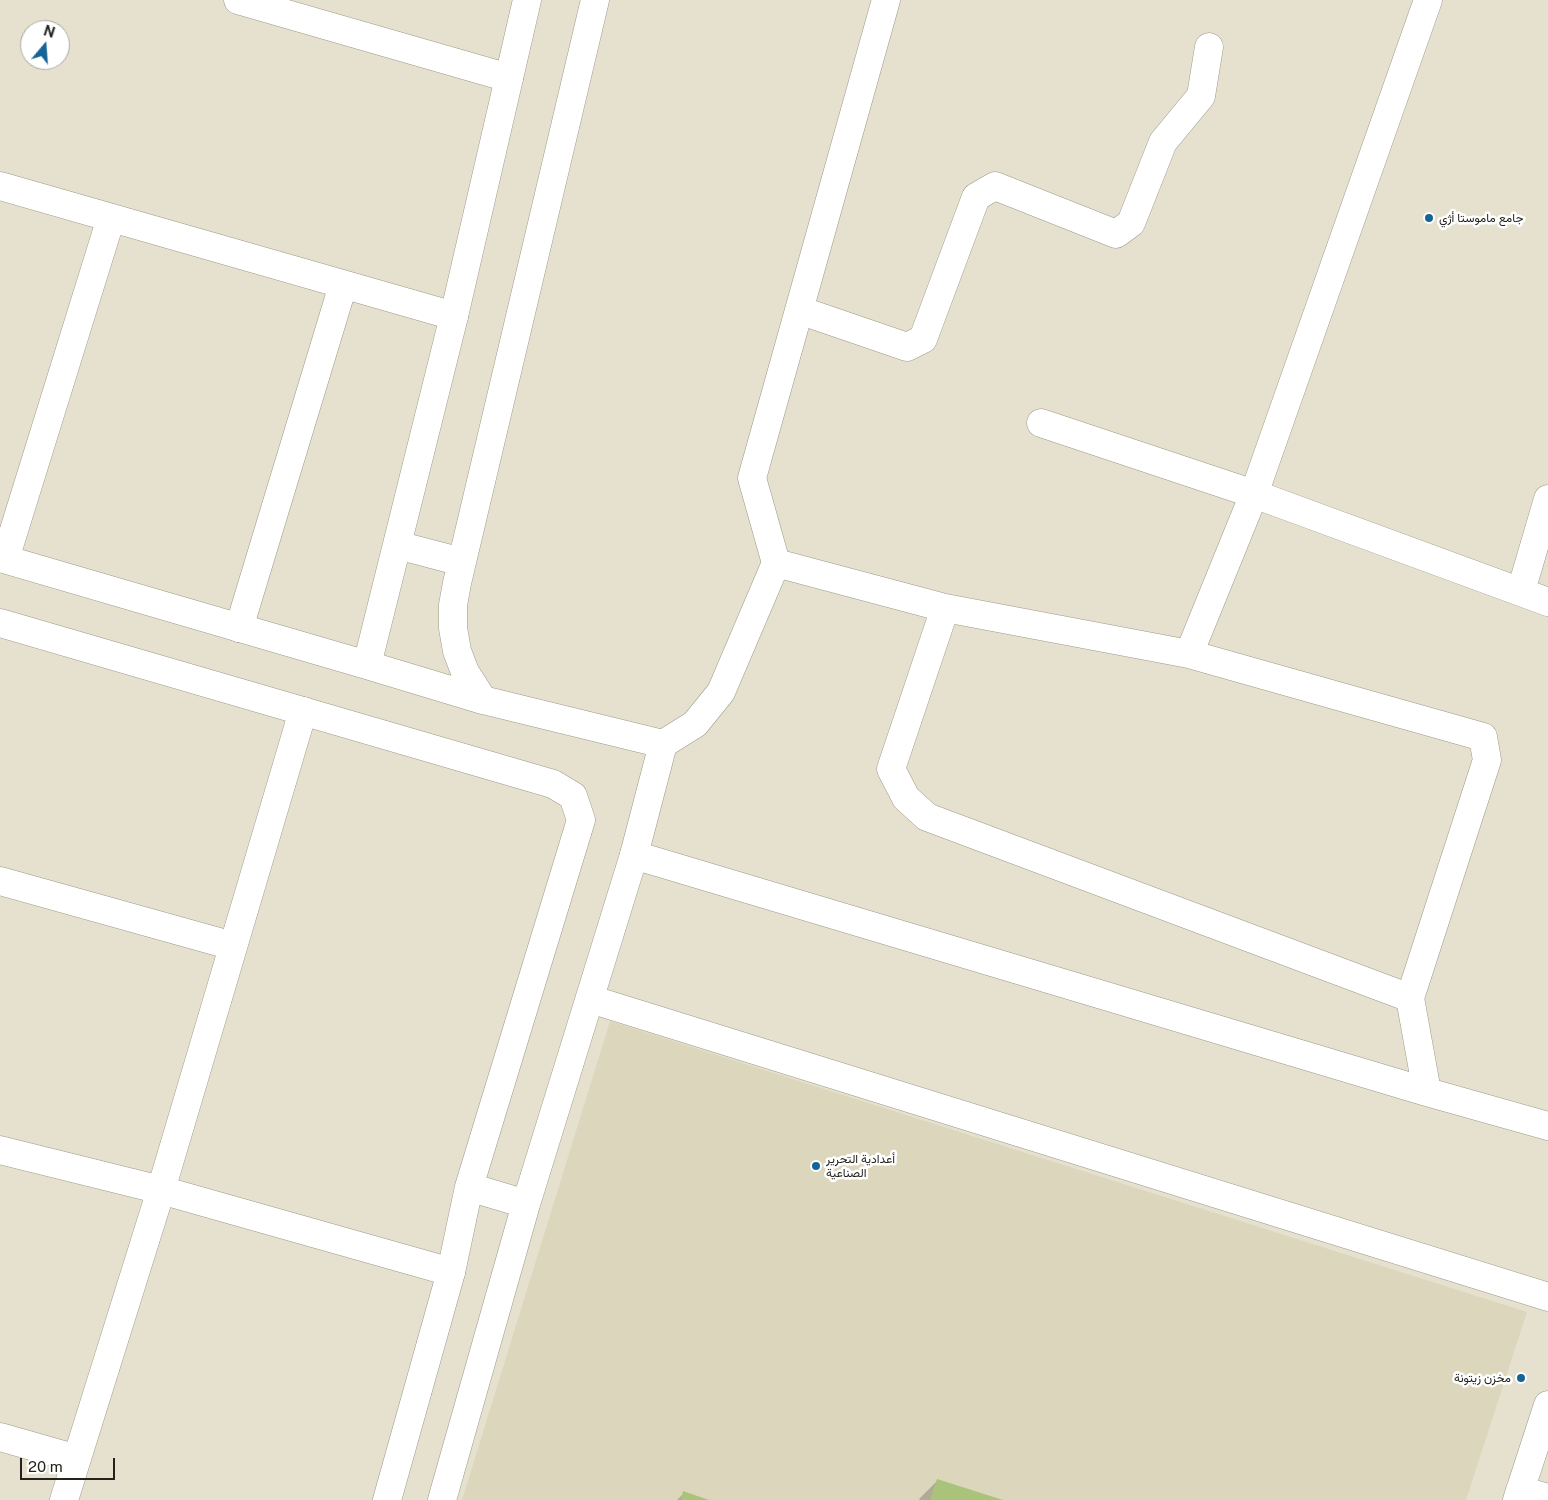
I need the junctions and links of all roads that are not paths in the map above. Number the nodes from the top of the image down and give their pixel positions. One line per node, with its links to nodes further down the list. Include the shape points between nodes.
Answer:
1 (238, 0): 7 (street)
2 (527, 0): 7 (street)
3 (595, 0): 18 (street)
4 (886, 0): 11 (street)
5 (1428, 0): 14 (street)
6 (1209, 47): 11 (street, via 1201,96 1163,142 1131,223 1116,234 995,186 976,197 923,339 907,347)
7 (509, 78): 12 (street)
8 (0, 186): 9 (street)
9 (111, 218): 10 (street); 17 (street)
10 (344, 285): 12 (street); 24 (street)
11 (799, 310): 19 (street, via 752,478)
12 (454, 316): 16 (street)
13 (1041, 423): 14 (street)
14 (1254, 494): 20 (street); 25 (street)
15 (1548, 499): 20 (street)
16 (397, 546): 18 (street); 26 (street)
17 (3, 558): 24 (street)
18 (462, 562): 27 (street, via 453,605 453,628 465,672)
19 (776, 563): 22 (street); 29 (street, via 721,692 695,724)
20 (1521, 592): 21 (street)
21 (1548, 602)
22 (945, 608): 25 (street); 33 (street, via 891,769 906,798 927,817)
23 (0, 623): 28 (street)
24 (239, 628): 26 (street)
25 (1189, 654): 33 (street, via 1483,737 1487,760)
26 (367, 665): 27 (street)
27 (483, 700): 29 (street)
28 (303, 711): 32 (street); 38 (street, via 553,784 573,796 581,820)
29 (663, 744): 30 (street)
30 (634, 855): 34 (street); 35 (street)
31 (0, 881): 32 (street)
32 (233, 946): 39 (street)
33 (1410, 998): 35 (street)
34 (590, 999): 40 (street); 42 (street)
35 (1427, 1092): 36 (street)
36 (1548, 1126)
37 (0, 1150): 39 (street)
38 (470, 1187): 40 (street); 41 (street)
39 (161, 1190): 41 (street); 45 (street)
40 (526, 1204): 50 (street)
41 (451, 1272): 49 (street)
42 (1548, 1297)
43 (1548, 1406): 46 (street)
44 (0, 1437): 45 (street)
45 (77, 1459): 48 (street)
46 (1519, 1495): 47 (street)
47 (1548, 1498)
48 (64, 1500)
49 (386, 1500)
50 (442, 1500)

